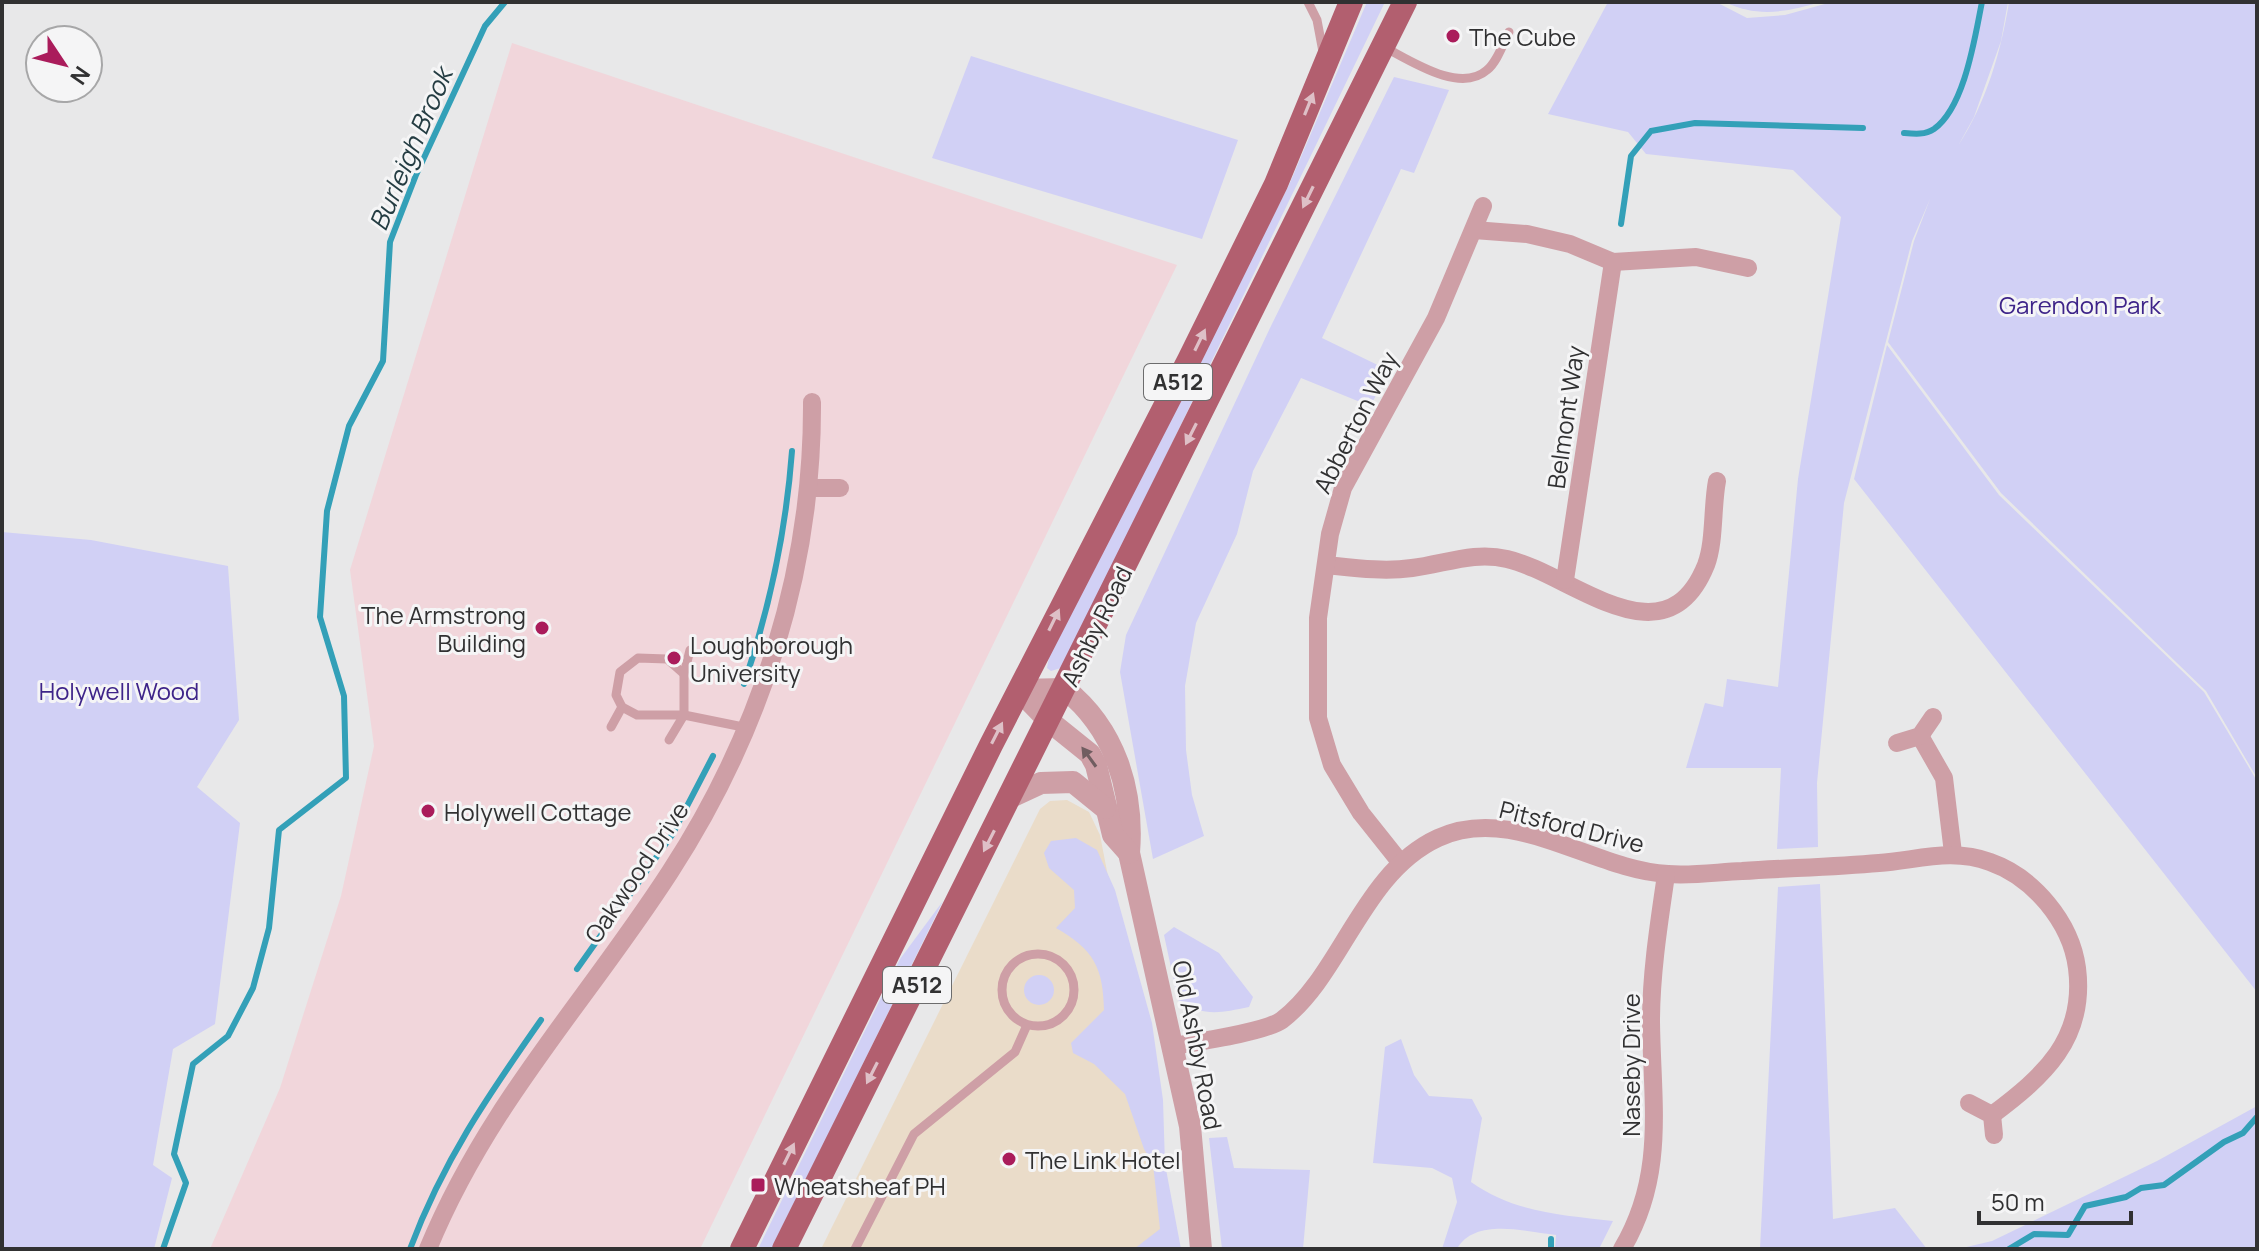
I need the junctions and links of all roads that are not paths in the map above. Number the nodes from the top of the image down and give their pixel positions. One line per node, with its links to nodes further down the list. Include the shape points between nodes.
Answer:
1 (1308, 2): 6 (lane, via 1323,36)
2 (1351, 2): 6 (main road, Ashby Road / A512)
3 (1405, 2): 5 (main road, Ashby Road / A512)
4 (1509, 32): 5 (lane, via 1490,68 1476,78 1458,79)
5 (1382, 47): 21 (main road, Ashby Road / A512, one-way to 21)
6 (1324, 67): 22 (main road, Ashby Road / A512, one-way to 6, via 1263,211)
7 (1483, 206): 8 (street, Abberton Way)
8 (1474, 230): 9 (street, via 1527,234); 17 (street, Abberton Way, via 1436,318 1343,488)
9 (1613, 262): 10 (street, via 1696,257); 18 (street, Belmont Way)
10 (1727, 263): 11 (street); 12 (street)
11 (1748, 268)
12 (1723, 282)
13 (812, 402): 15 (street, Oakwood Drive)
14 (1717, 481): 18 (street, via 1704,503 1707,563 1677,603 1631,613 1604,604)
15 (809, 488): 16 (street); 28 (street, Oakwood Drive, via 776,650)
16 (840, 488)
17 (1327, 565): 18 (street, via 1383,570 1481,555); 36 (street, Abberton Way, via 1318,618 1318,718 1332,765)
18 (1565, 580)
19 (690, 650): 20 (lane)
20 (684, 674): 23 (lane, via 667,659 638,658 620,672 616,695); 24 (lane)
21 (1065, 689): 22 (street); 26 (main road, Ashby Road / A512); 34 (street, Old Ashby Road, via 1100,721 1114,751 1131,825)
22 (1019, 690): 26 (street, Old Ashby Road); 44 (main road, Ashby Road / A512, one-way to 22)
23 (622, 707): 24 (lane, via 637,715); 27 (lane)
24 (684, 715): 28 (lane); 30 (lane)
25 (1933, 717): 29 (street)
26 (1049, 721): 32 (main road, Ashby Road / A512); 33 (street, Old Ashby Road, one-way to 26, via 1090,754)
27 (611, 727)
28 (748, 728): 43 (street, Oakwood Drive, via 669,873 479,1142)
29 (1920, 736): 31 (street); 35 (street, via 1944,778)
30 (669, 740)
31 (1897, 743)
32 (1011, 797): 33 (street, via 1041,783 1073,782); 45 (main road, Ashby Road / A512, one-way to 45)
33 (1105, 808): 34 (street, Old Ashby Road, via 1113,835)
34 (1129, 853): 39 (street, Old Ashby Road)
35 (1953, 853): 37 (street, Pitsford Drive, via 1882,863); 41 (street, Pitsford Drive, via 2015,873 2038,892 2065,932 2076,963 2079,994 2060,1051 2041,1077)
36 (1400, 862): 37 (street, Pitsford Drive, via 1439,838 1489,829 1541,838); 39 (street, Pitsford Drive, via 1280,1022)
37 (1666, 875): 48 (street, Naseby Drive, via 1651,1019 1653,1168 1642,1215)
38 (1027, 1025): 38 (lane, via 1053,1024 1073,1000 1072,977 1050,956 1026,956 1005,978 1002,994 1007,1009); 46 (lane, via 1015,1052 914,1134)
39 (1173, 1046): 47 (street, Old Ashby Road, via 1190,1126)
40 (1969, 1103): 41 (street)
41 (1992, 1115): 42 (street)
42 (1994, 1135)
43 (428, 1249)
44 (742, 1249)
45 (784, 1249)
46 (855, 1249)
47 (1201, 1249)
48 (1622, 1249)

